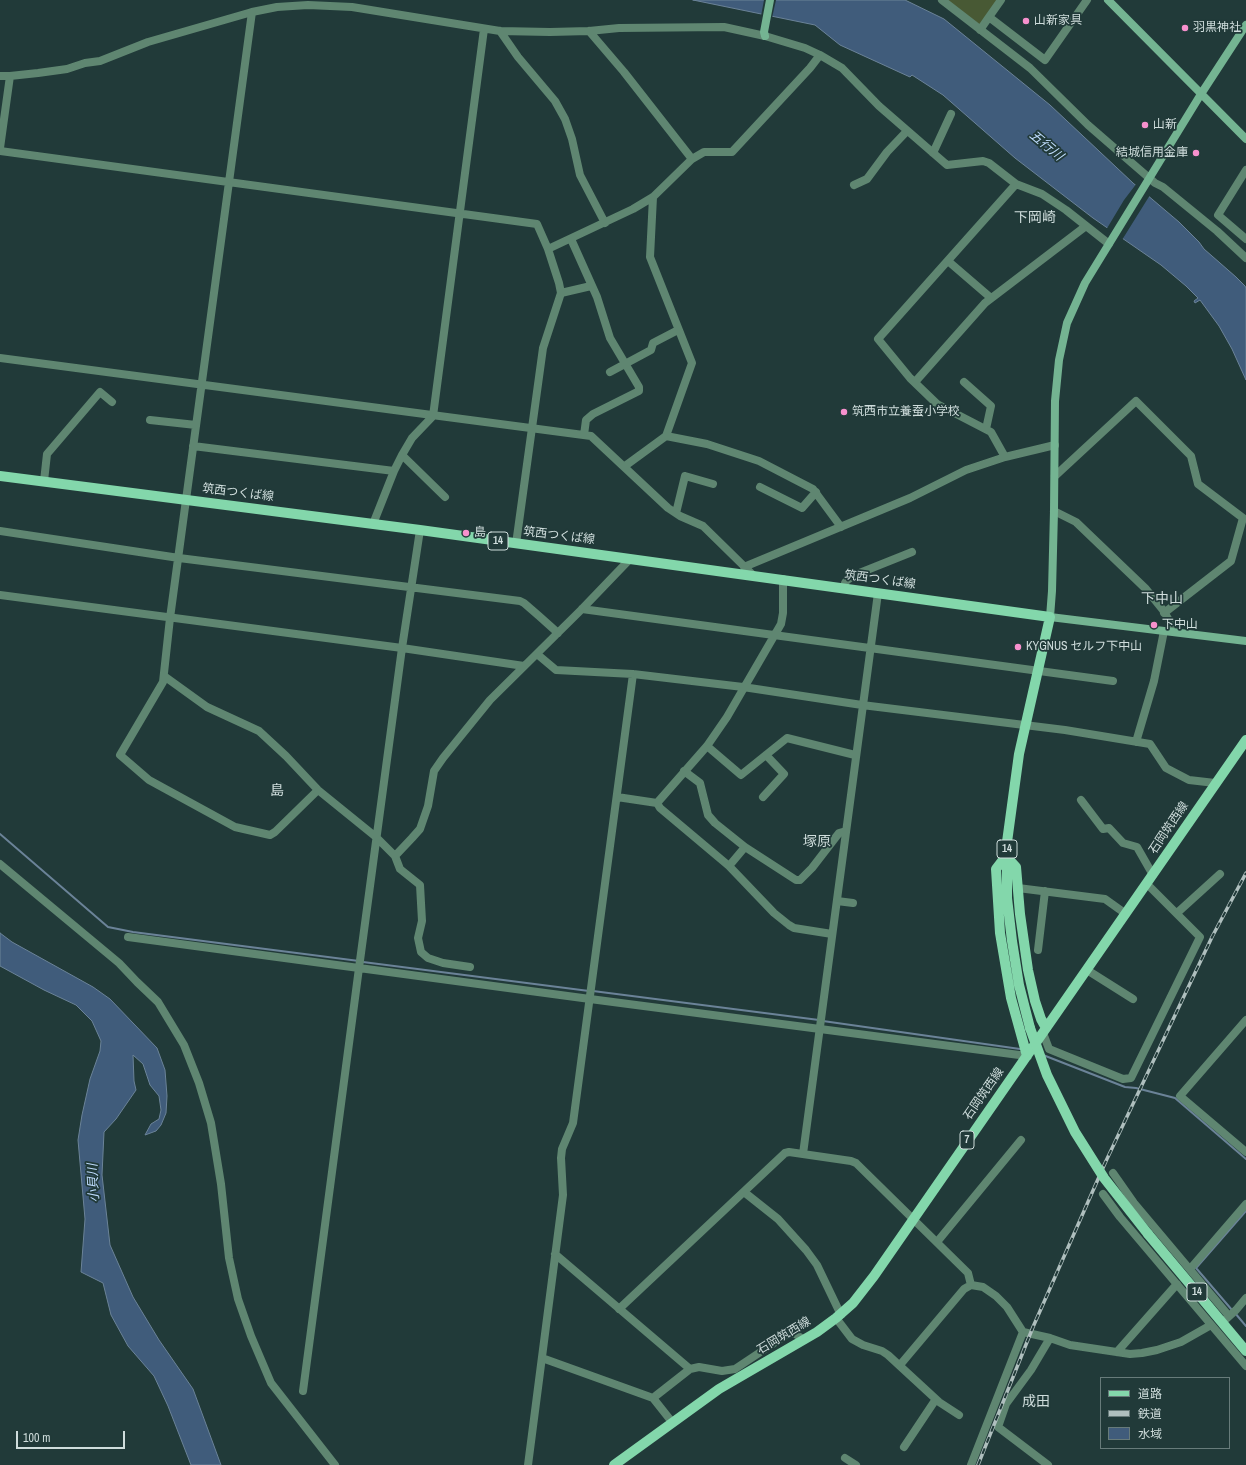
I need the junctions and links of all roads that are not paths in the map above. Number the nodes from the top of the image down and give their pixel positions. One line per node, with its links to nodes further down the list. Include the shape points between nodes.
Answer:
1 (770, 0): 13 (street)
2 (942, 0): 10 (street)
3 (1001, 0): 7 (street)
4 (1087, 0): 7 (street, via 1045,60)
5 (1108, 0): 18 (street)
6 (252, 12): 9 (street, via 285,6 352,6); 17 (street, via 148,42 100,61 67,69); 28 (street)
7 (989, 17): 10 (street)
8 (1246, 25): 14 (street)
9 (484, 29): 11 (street); 32 (street)
10 (980, 30): 27 (street, via 1055,90 1088,125)
11 (500, 31): 12 (street); 33 (street, via 566,119 580,175)
12 (589, 31): 13 (street, via 618,28 724,27); 25 (street)
13 (764, 34): 15 (street)
14 (1243, 35): 18 (street)
15 (820, 55): 20 (street, via 842,68); 25 (street, via 732,152 704,152)
16 (0, 76): 17 (street)
17 (10, 76): 22 (street)
18 (1201, 94): 21 (street); 27 (street)
19 (951, 114): 24 (street)
20 (907, 131): 24 (street); 30 (street, via 887,152 868,179)
21 (1246, 139)
22 (0, 148)
23 (0, 152): 28 (street)
24 (933, 153): 29 (street, via 946,165 983,161 989,163)
25 (692, 159): 31 (street)
26 (1246, 170): 36 (street, via 1218,215)
27 (1148, 180): 37 (street); 39 (street, via 1217,231)
28 (230, 182): 32 (street); 50 (street)
29 (1016, 184): 34 (street, via 1042,194); 40 (street)
30 (854, 185)
31 (653, 197): 33 (street); 44 (street, via 650,257)
32 (460, 213): 38 (street, via 537,224); 52 (street)
33 (605, 223): 35 (street)
34 (1086, 226): 37 (street); 43 (street)
35 (571, 239): 38 (street); 41 (street)
36 (1246, 239)
37 (1110, 242): 59 (street, via 1079,296 1065,330 1055,401)
38 (548, 250): 42 (street)
39 (1246, 258)
40 (948, 261): 43 (street); 48 (street, via 878,339)
41 (591, 286): 42 (street); 46 (street, via 610,338)
42 (561, 293): 55 (street, via 543,348)
43 (991, 298): 48 (street)
44 (678, 330): 46 (street, via 653,343 651,350); 58 (street, via 692,363)
45 (0, 358): 50 (street)
46 (624, 364): 47 (street); 57 (street, via 639,391 593,414 586,420)
47 (610, 372)
48 (915, 382): 56 (street, via 937,404)
49 (964, 382): 56 (street, via 991,406)
50 (202, 384): 52 (street); 54 (street)
51 (112, 402): 67 (street, via 100,392 47,454)
52 (433, 416): 55 (street); 61 (street, via 412,438)
53 (150, 420): 54 (street)
54 (196, 425): 60 (street)
55 (532, 429): 57 (street); 79 (street)
56 (986, 429): 62 (street, via 991,432)
57 (584, 435): 63 (street, via 591,436)
58 (666, 436): 63 (street); 70 (street, via 707,444 759,461)
59 (1056, 445): 62 (street); 66 (street)
60 (193, 446): 64 (street); 72 (street)
61 (402, 455): 64 (street); 71 (street)
62 (1005, 457): 76 (street, via 966,470 910,498)
63 (625, 466): 74 (street)
64 (394, 471): 75 (street)
65 (0, 476): 67 (main road, 筑西つくば線 / 14)
66 (1055, 476): 73 (street); 91 (street, via 1136,401 1191,456 1198,484 1243,518 1231,561)
67 (44, 481): 72 (main road, 筑西つくば線 / 14)
68 (713, 484): 74 (street, via 685,476)
69 (760, 487): 70 (street, via 802,508)
70 (816, 492): 76 (street)
71 (445, 496)
72 (187, 500): 75 (main road, 筑西つくば線 / 14); 81 (street)
73 (1054, 511): 91 (street, via 1076,522 1146,589); 92 (street)
74 (676, 513): 83 (street, via 703,526)
75 (373, 524): 77 (main road, 筑西つくば線 / 14)
76 (841, 527): 83 (street)
77 (420, 530): 79 (main road, 筑西つくば線 / 14); 86 (street)
78 (0, 531): 81 (street)
79 (516, 544): 82 (main road, 筑西つくば線 / 14)
80 (912, 552): 87 (street, via 857,574 847,580)
81 (179, 558): 86 (street); 93 (street)
82 (630, 559): 84 (main road, 筑西つくば線 / 14); 90 (street)
83 (744, 567): 84 (street)
84 (753, 575): 85 (main road, 筑西つくば線 / 14)
85 (783, 579): 87 (main road, 筑西つくば線 / 14); 96 (street, via 783,613 781,624)
86 (411, 588): 95 (street, via 520,601); 98 (street)
87 (844, 588): 88 (main road, 筑西つくば線 / 14)
88 (878, 593): 92 (main road, 筑西つくば線 / 14); 99 (street)
89 (0, 595): 93 (street)
90 (582, 609): 95 (street); 96 (street)
91 (1164, 612): 94 (street, via 1170,622)
92 (1050, 617): 94 (street); 102 (main road, 14)
93 (170, 618): 98 (street); 104 (street)
94 (1167, 631): 97 (street); 110 (street)
95 (558, 633): 100 (street)
96 (774, 635): 99 (street); 106 (street)
97 (1246, 641)
98 (402, 648): 101 (street); 122 (street)
99 (869, 648): 102 (street); 107 (street)
100 (537, 654): 101 (street); 103 (street, via 556,670)
101 (524, 666): 124 (street, via 490,700 442,758 434,771 428,806 420,829)
102 (1038, 670): 105 (street); 108 (main road, 14)
103 (633, 674): 106 (street); 118 (street)
104 (164, 676): 116 (street, via 207,707 259,731); 116 (street, via 163,682 120,755 149,780 235,827 270,835)
105 (1113, 681)
106 (743, 687): 107 (street); 111 (street)
107 (862, 705): 108 (street); 113 (street)
108 (1025, 725): 110 (street); 125 (main road, 14, via 1015,779)
109 (1246, 740): 115 (main road, 石岡筑西線 / 7)
110 (1136, 742): 115 (street, via 1150,744 1166,768 1189,780)
111 (707, 746): 112 (street, via 741,775); 114 (street)
112 (766, 755): 113 (street, via 787,738); 117 (street, via 784,774)
113 (855, 755): 121 (street)
114 (684, 771): 120 (street); 123 (street, via 700,783 708,815)
115 (1215, 783): 129 (main road, 石岡筑西線 / 7)
116 (318, 790): 122 (street)
117 (763, 797)
118 (617, 798): 120 (street); 142 (street)
119 (1081, 800): 129 (street, via 1103,829 1109,828 1123,843 1137,846)
120 (657, 803): 127 (street)
121 (846, 831): 123 (street, via 839,833 800,880 792,878); 132 (street)
122 (376, 837): 124 (street); 139 (street)
123 (745, 847): 127 (street)
124 (395, 856): 140 (street, via 400,869 420,884 422,921 418,938 421,952 428,958)
125 (1006, 856): 130 (main road, via 1016,868); 147 (main road, via 996,869 1000,933 1011,998); 164 (main road, 14, bridge, via 1007,898 1019,985 1030,1028 1047,1075 1074,1132 1100,1172 1148,1234)
126 (0, 864): 181 (street, via 119,963 158,1002 184,1045 211,1123 229,1258 238,1299 251,1336 271,1383)
127 (729, 866): 136 (street, via 789,925)
128 (1220, 874): 135 (street)
129 (1150, 879): 134 (main road, 石岡筑西線 / 7); 135 (street)
130 (1018, 888): 131 (street); 146 (main road, via 1028,970)
131 (1045, 891): 134 (street, via 1105,899); 138 (street)
132 (837, 901): 133 (street); 136 (street)
133 (853, 903)
134 (1126, 914): 141 (main road, 石岡筑西線 / 7)
135 (1177, 914): 146 (street, via 1200,937 1132,1078 1123,1079 1049,1049)
136 (832, 934): 145 (street)
137 (128, 937): 139 (street)
138 (1038, 950)
139 (359, 963): 142 (street); 174 (street)
140 (470, 967)
141 (1086, 970): 143 (street); 146 (main road, 石岡筑西線 / 7)
142 (590, 994): 145 (street); 157 (street, via 573,1124 562,1149 563,1195)
143 (1132, 1000)
144 (1246, 1020): 149 (street, via 1180,1096)
145 (820, 1023): 147 (street); 150 (street)
146 (1044, 1030): 147 (main road, 石岡筑西線 / 7)
147 (1027, 1056): 155 (main road, 石岡筑西線 / 7)
148 (1021, 1140): 156 (street)
149 (1246, 1152)
150 (803, 1154): 152 (street, via 785,1153); 155 (street, via 856,1163)
151 (1113, 1173): 158 (street)
152 (744, 1192): 162 (street); 163 (street, via 778,1220 806,1250 817,1265)
153 (1103, 1194): 160 (street)
154 (1246, 1204): 158 (street)
155 (912, 1219): 156 (street); 163 (main road, 石岡筑西線 / 7, via 867,1285)
156 (937, 1242): 159 (street, via 968,1274)
157 (555, 1254): 162 (street); 170 (street)
158 (1190, 1269): 164 (street)
159 (971, 1284): 165 (street, via 996,1296 1007,1307); 171 (street)
160 (1176, 1284): 164 (street); 169 (street)
161 (1246, 1298): 164 (street)
162 (619, 1309): 173 (street)
163 (839, 1316): 167 (main road, 石岡筑西線 / 7); 171 (street, via 852,1339 882,1351)
164 (1224, 1319): 168 (main road, 14); 169 (street, via 1181,1342 1157,1350 1130,1354); 172 (street)
165 (1023, 1332): 166 (street); 185 (street)
166 (1050, 1338): 169 (street, via 1070,1345); 186 (street, via 1006,1404 998,1427)
167 (804, 1340): 173 (street, via 794,1333 786,1335 735,1369); 178 (main road, 石岡筑西線 / 7, via 719,1390)
168 (1246, 1350)
169 (1117, 1352)
170 (542, 1358): 175 (street); 182 (street)
171 (900, 1365): 176 (street)
172 (1246, 1366)
173 (690, 1369): 175 (street)
174 (303, 1391)
175 (653, 1398): 178 (street)
176 (936, 1399): 177 (street); 179 (street)
177 (959, 1415)
178 (672, 1422): 183 (main road, 石岡筑西線 / 7)
179 (904, 1447)
180 (846, 1458): 184 (street)
181 (335, 1465)
182 (528, 1465)
183 (614, 1465)
184 (856, 1465)
185 (971, 1465)
186 (1048, 1465)

